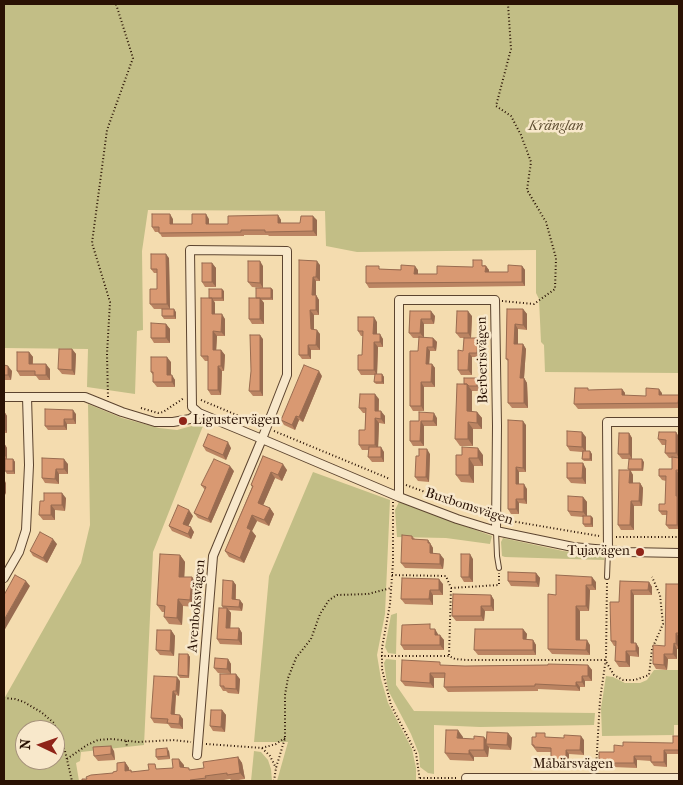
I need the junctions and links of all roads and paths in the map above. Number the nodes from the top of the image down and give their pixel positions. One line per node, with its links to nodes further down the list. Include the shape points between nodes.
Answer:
1 (116, 4): 6 (path, via 133,58 107,130 92,243 110,302 108,400)
2 (508, 4): 3 (path, via 511,48 496,106 511,116 531,162 527,190 546,222 556,258 555,289 534,304)
3 (495, 300): 14 (street, Berberisvägen, via 399,300); 18 (street, Berberisvägen)
4 (4, 397): 5 (street)
5 (27, 397): 9 (street, via 85,398 155,422 183,421); 28 (street, via 29,465 26,530 19,552)
6 (101, 398)
7 (192, 398): 8 (path, via 182,398 158,413); 9 (street, via 192,406); 11 (path); 13 (street, via 190,250 287,251 287,375)
8 (141, 408)
9 (199, 414): 13 (street)
10 (679, 422): 22 (street, via 607,422)
11 (259, 424)
12 (271, 430): 14 (path)
13 (262, 439): 15 (street, Buxbomsvägen); 37 (street, Avenboksvägen, via 213,556)
14 (399, 482): 15 (street, Berberisvägen); 16 (path)
15 (396, 496): 18 (street, Buxbomsvägen, via 457,520); 25 (path)
16 (488, 515)
17 (502, 520): 19 (path)
18 (496, 531): 22 (street, Buxbomsvägen, via 543,542); 24 (lane)
19 (600, 537)
20 (614, 537): 21 (path)
21 (679, 537)
22 (608, 551): 23 (street, Buxbomsvägen); 26 (lane)
23 (679, 553)
24 (500, 568): 30 (path, via 499,585)
25 (392, 575): 29 (path); 30 (path, via 446,576)
26 (607, 577): 33 (path)
27 (652, 577): 33 (path, via 660,595 664,624 652,649 649,675 623,680 614,675)
28 (4, 578)
29 (391, 588): 31 (path); 35 (path, via 368,594 337,595 329,600 288,678)
30 (451, 588): 32 (path)
31 (382, 656): 32 (path); 45 (path, via 387,693 416,753)
32 (449, 656): 33 (path, via 466,660)
33 (605, 660): 46 (path)
34 (4, 698): 41 (path, via 24,702 51,720)
35 (285, 738): 39 (path); 42 (path)
36 (126, 741): 37 (path); 38 (path); 41 (path, via 98,740)
37 (198, 742): 39 (path, via 211,746); 40 (street, Avenboksvägen)
38 (127, 747)
39 (262, 748): 42 (path)
40 (197, 755)
41 (67, 759): 47 (path)
42 (276, 768): 48 (path)
43 (466, 778): 45 (path); 46 (street, Måbärsvägen)
44 (679, 778): 46 (street, Måbärsvägen)
45 (420, 780)
46 (595, 780)
47 (72, 781)
48 (274, 781)

